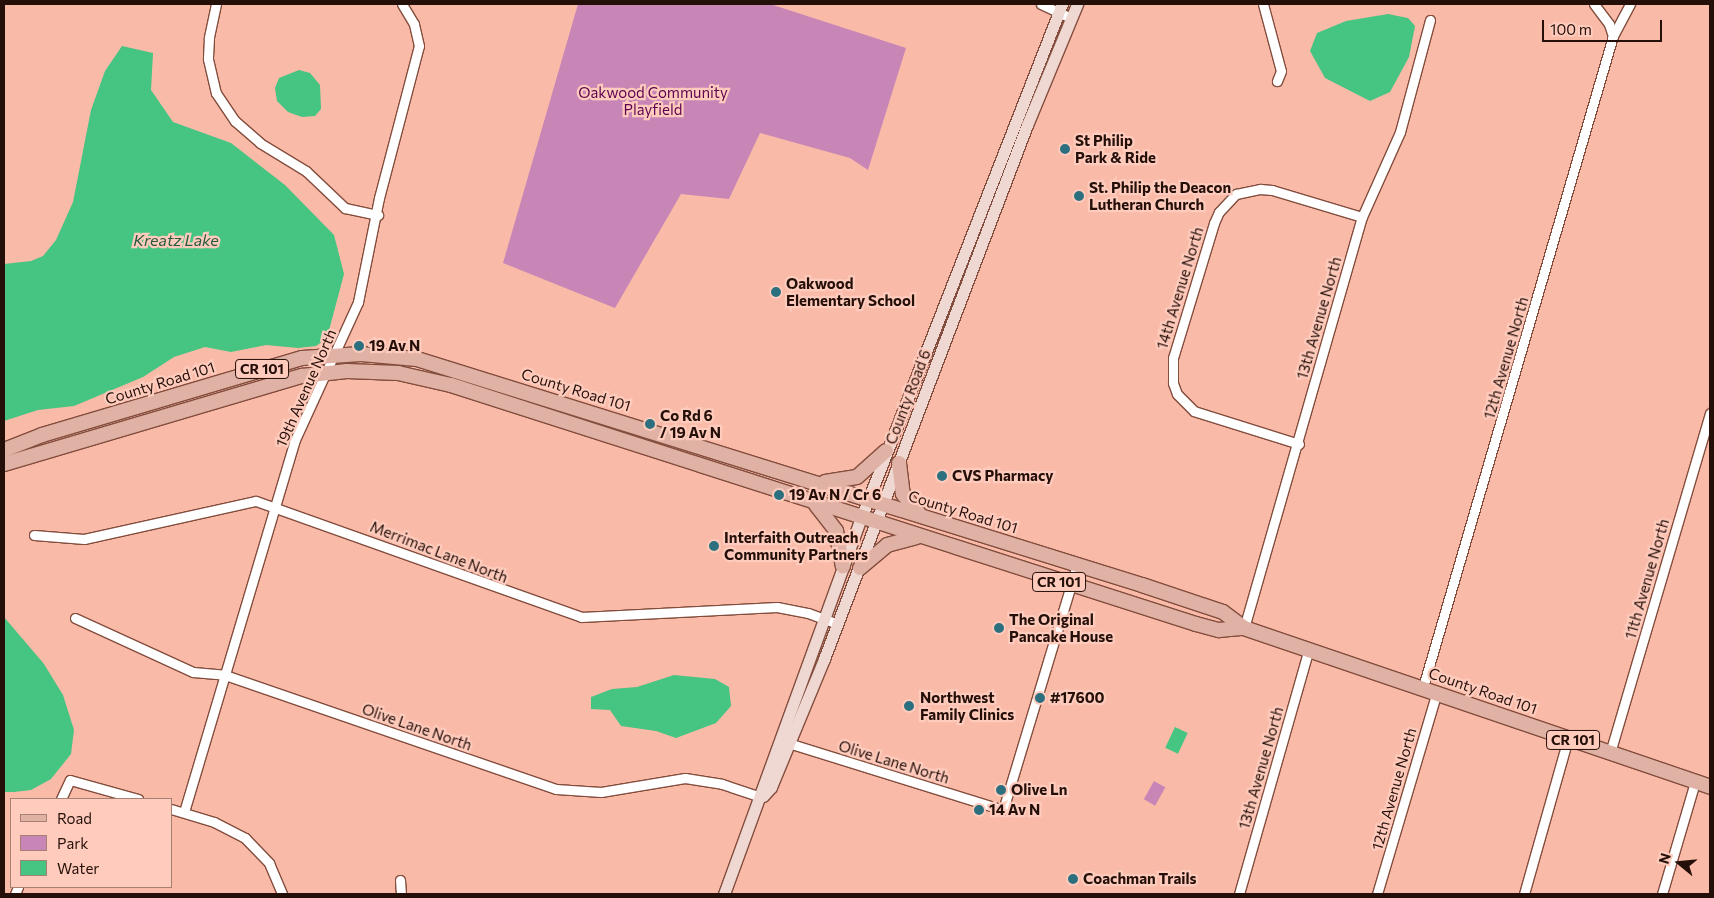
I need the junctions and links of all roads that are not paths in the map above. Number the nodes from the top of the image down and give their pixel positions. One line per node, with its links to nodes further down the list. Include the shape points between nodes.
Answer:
1 (216, 4): 13 (street, via 208,59 216,92 234,121 260,143 306,171 345,208)
2 (402, 4): 13 (street, 19th Avenue North, via 414,24 419,46 379,198)
3 (1041, 4): 8 (street)
4 (1077, 4): 9 (main road, County Road 6)
5 (1263, 4): 12 (street, via 1281,71)
6 (1594, 4): 11 (street, via 1610,24)
7 (1630, 4): 11 (street, 12th Avenue North)
8 (1060, 8): 9 (street); 20 (main road, County Road 6)
9 (1071, 18): 21 (main road, County Road 6)
10 (1430, 20): 14 (street, 13th Avenue North, via 1400,132)
11 (1613, 36): 43 (street, 12th Avenue North)
12 (1276, 81)
13 (378, 215): 15 (street, 19th Avenue North, via 358,302)
14 (1362, 217): 18 (street, 13th Avenue North); 18 (street, 14th Avenue North, via 1272,190 1260,188 1236,194 1219,212 1214,223 1173,358 1175,388 1194,411)
15 (336, 355): 16 (street, 19th Avenue North); 19 (main road, County Road 101 / CR 101, via 302,358 273,366 42,435); 23 (main road, County Road 101 / CR 101, via 399,356 437,363)
16 (328, 372): 22 (main road, County Road 101 / CR 101, via 267,386); 25 (main road, County Road 101 / CR 101, via 398,373 451,385); 27 (street, 19th Avenue North, via 294,442)
17 (1710, 413): 48 (street, 11th Avenue North)
18 (1299, 444): 40 (street, 13th Avenue North)
19 (4, 450)
20 (886, 451): 23 (main road, via 874,466 856,477); 24 (main road, County Road 6)
21 (899, 463): 26 (main road, County Road 6); 28 (main road, via 903,494)
22 (4, 464)
23 (820, 483): 24 (main road, County Road 101 / CR 101)
24 (868, 499): 26 (main road, County Road 101 / CR 101); 29 (main road, County Road 6)
25 (816, 504): 29 (main road, County Road 101 / CR 101); 34 (main road, via 836,531)
26 (883, 504): 28 (main road, County Road 101 / CR 101); 30 (main road, County Road 6)
27 (277, 506): 31 (street, Merrimac Lane North, via 256,500 84,539); 38 (street, Merrimac Lane North, via 548,608 581,617 777,607); 42 (street, 19th Avenue North)
28 (919, 515): 33 (main road, County Road 101 / CR 101)
29 (861, 518): 30 (main road, County Road 101 / CR 101); 34 (main road, County Road 6)
30 (876, 523): 32 (main road, County Road 101 / CR 101); 35 (main road, County Road 6)
31 (34, 536)
32 (920, 537): 35 (main road, via 887,545); 36 (main road, County Road 101 / CR 101)
33 (1077, 564): 36 (street); 40 (main road, County Road 101 / CR 101, via 1223,612)
34 (844, 566): 38 (main road, County Road 6)
35 (860, 568): 39 (main road, County Road 6)
36 (1070, 585): 40 (main road, County Road 101 / CR 101, via 1219,630); 47 (street, Olive Lane North, via 1003,810)
37 (76, 618): 42 (street, Olive Lane North, via 193,672)
38 (823, 619): 39 (street, Merrimac Lane North); 46 (main road, County Road 6)
39 (838, 624): 47 (main road, County Road 6)
40 (1244, 628): 41 (main road, County Road 101 / CR 101)
41 (1309, 649): 43 (main road, County Road 101 / CR 101); 60 (street, 13th Avenue North)
42 (226, 675): 51 (street, Olive Lane North, via 556,789 601,792 685,778 722,784); 55 (street, 19th Avenue North)
43 (1423, 687): 44 (main road, County Road 101 / CR 101)
44 (1437, 692): 45 (main road, County Road 101 / CR 101); 61 (street, 12th Avenue North)
45 (1568, 738): 48 (main road, County Road 101 / CR 101); 62 (street)
46 (778, 739): 47 (street, Olive Lane North); 51 (main road, County Road 6)
47 (790, 744): 51 (main road, County Road 6, via 771,787)
48 (1610, 753): 49 (main road, County Road 101 / CR 101)
49 (1695, 782): 50 (main road, County Road 101 / CR 101); 63 (street)
50 (1710, 787)
51 (762, 797): 59 (main road, County Road 6)
52 (61, 798): 53 (street, via 70,780)
53 (134, 798)
54 (172, 809): 55 (street)
55 (184, 812): 57 (street, via 230,828 245,838 269,863)
56 (400, 880): 58 (street)
57 (282, 894)
58 (401, 894)
59 (724, 894)
60 (1239, 894)
61 (1378, 894)
62 (1524, 894)
63 (1662, 894)

